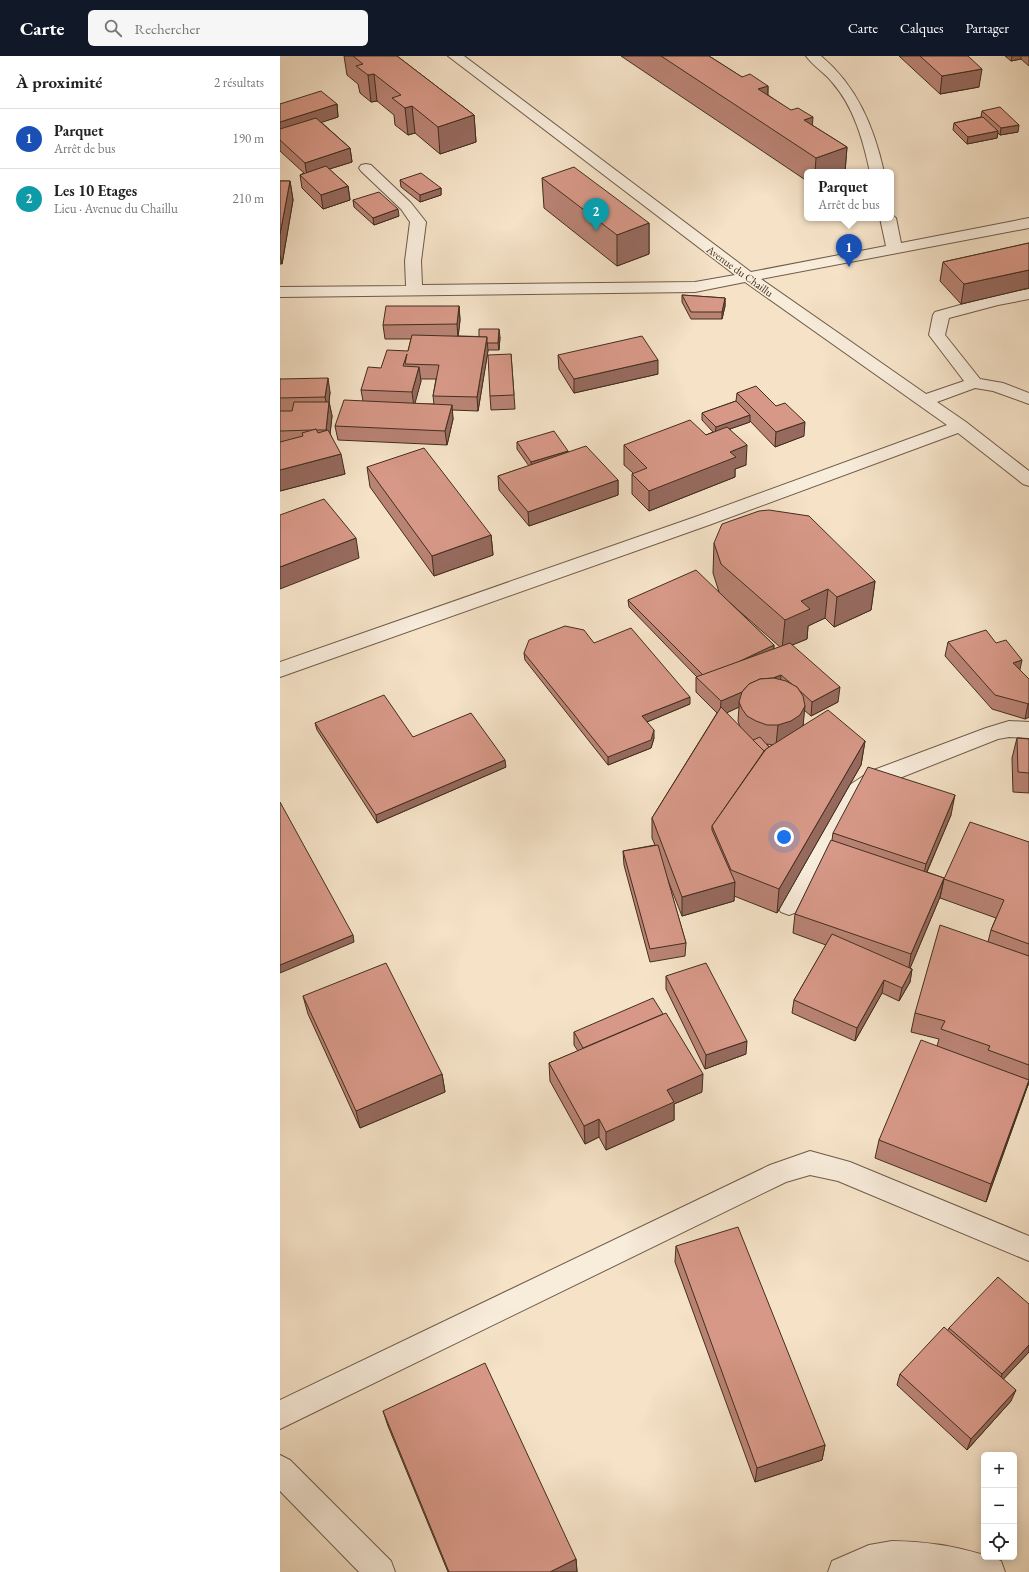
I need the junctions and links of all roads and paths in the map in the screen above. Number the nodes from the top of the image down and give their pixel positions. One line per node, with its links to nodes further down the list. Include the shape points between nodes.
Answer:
1 (455, 56): 8 (street, Avenue du Chaillu)
2 (814, 56): 4 (street, via 842,84 859,113)
3 (366, 168): 9 (street, via 406,206 418,222 413,261)
4 (877, 169)
5 (889, 221): 7 (street)
6 (1029, 223): 7 (street)
7 (894, 249): 8 (street)
8 (748, 277): 9 (street, via 695,287); 14 (street, Avenue du Chaillu)
9 (414, 290): 10 (street)
10 (280, 292)
11 (1029, 294): 12 (street, via 941,315 937,335)
12 (974, 384): 13 (street, via 997,387); 14 (street)
13 (1029, 400)
14 (923, 401): 15 (street, Avenue du Chaillu)
15 (960, 426): 16 (street, Avenue du Chaillu); 17 (street, via 702,521)
16 (1029, 480)
17 (280, 670)
18 (1029, 730): 19 (street, via 1010,729 993,733 879,777 856,792)
19 (789, 906)
20 (1029, 1249): 21 (street, via 841,1170 810,1163 780,1173)
21 (280, 1415)
22 (280, 1470): 23 (street)
23 (380, 1572)
24 (843, 1572): 25 (street, via 876,1559 918,1557)
25 (990, 1572)

